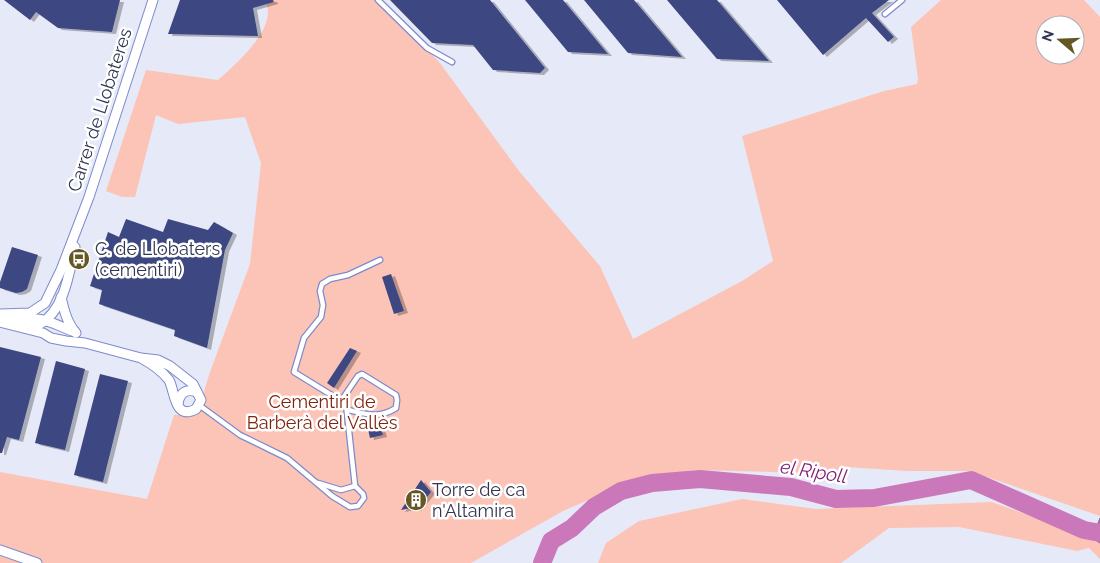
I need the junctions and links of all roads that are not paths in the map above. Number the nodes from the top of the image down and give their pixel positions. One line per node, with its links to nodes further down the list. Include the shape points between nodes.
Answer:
1 (153, 0): 6 (street, Carrer de Llobateres)
2 (378, 0): 5 (lane, via 427,48)
3 (902, 0): 4 (lane)
4 (885, 14)
5 (452, 62)
6 (77, 230): 8 (street, Carrer de Llobateres); 9 (street, Carrer de Llobateres)
7 (380, 260): 17 (lane, via 322,284 321,317 304,338 294,372)
8 (61, 297): 9 (street, Carrer de Llobateres); 13 (street)
9 (48, 307): 10 (street, via 30,313); 12 (street)
10 (0, 314): 12 (street)
11 (0, 322): 12 (street, via 24,328)
12 (42, 324): 13 (street); 14 (street, via 52,338)
13 (75, 332): 14 (street)
14 (85, 343): 15 (street)
15 (141, 358): 16 (street, via 158,360 170,366 193,384); 18 (street, via 158,367 170,382)
16 (197, 392): 18 (street, via 184,392 178,399); 19 (street, via 201,400)
17 (341, 401): 20 (lane); 20 (lane, via 362,374 396,395 396,408 388,413 374,416)
18 (178, 405): 19 (street, via 188,412)
19 (199, 405): 21 (lane, via 240,435 287,458)
20 (348, 410): 22 (lane)
21 (318, 482): 22 (lane, via 341,490); 22 (lane, via 332,496 354,508 364,498 364,494)
22 (354, 486)
23 (0, 550): 24 (street)
24 (37, 563)

